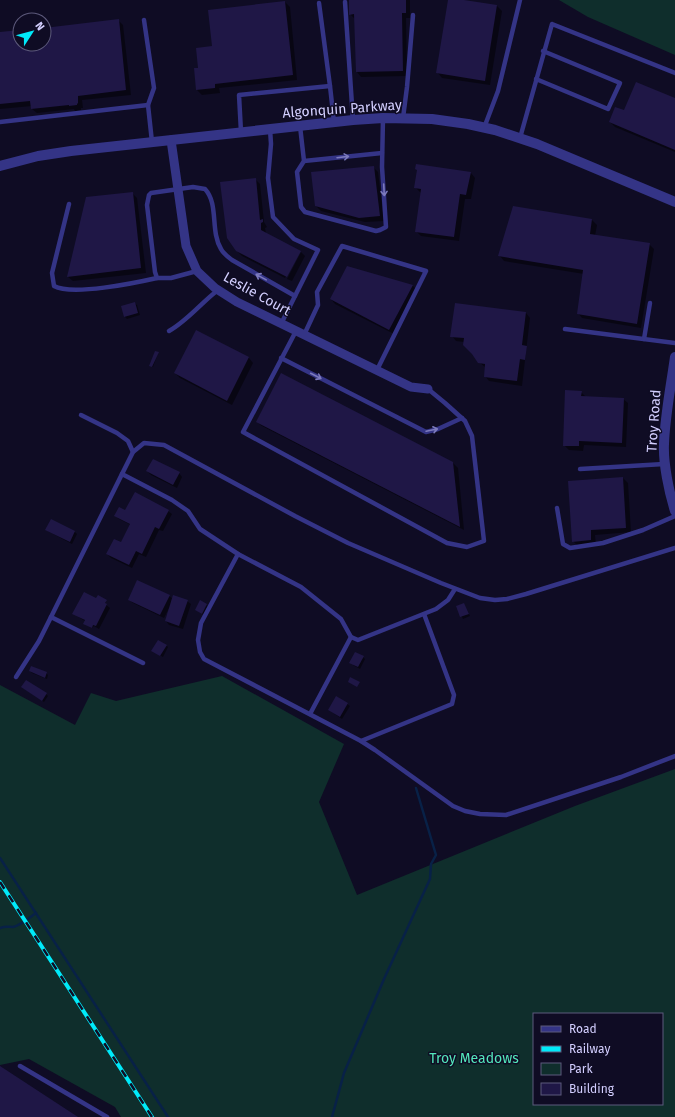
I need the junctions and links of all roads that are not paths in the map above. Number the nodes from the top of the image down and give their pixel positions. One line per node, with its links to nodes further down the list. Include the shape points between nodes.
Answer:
1 (520, 0): 17 (lane, via 498,91)
2 (345, 2): 13 (lane)
3 (319, 3): 9 (lane)
4 (413, 15): 12 (lane)
5 (144, 20): 10 (lane, via 154,88)
6 (543, 51): 7 (lane, via 552,24); 8 (lane); 8 (lane, via 620,83 608,109)
7 (675, 73)
8 (536, 79): 20 (lane)
9 (330, 86): 15 (lane); 19 (lane, via 238,95)
10 (148, 105): 14 (lane); 22 (lane)
11 (383, 118): 12 (street, Algonquin Parkway); 13 (street, Algonquin Parkway); 23 (lane)
12 (403, 118): 17 (street, Algonquin Parkway, via 445,121)
13 (353, 120): 15 (street, Algonquin Parkway)
14 (0, 122)
15 (334, 122): 16 (street, Algonquin Parkway)
16 (300, 126): 18 (street, Algonquin Parkway); 24 (lane)
17 (484, 128): 20 (street, Algonquin Parkway)
18 (270, 129): 19 (street, Algonquin Parkway); 32 (lane, via 268,178 273,217 294,239 318,250)
19 (242, 132): 21 (street, Algonquin Parkway)
20 (520, 138): 27 (street, Algonquin Parkway)
21 (171, 140): 22 (street, Algonquin Parkway); 26 (street, Leslie Court)
22 (152, 142): 25 (street, Algonquin Parkway, via 38,156)
23 (382, 152): 24 (lane, one-way to 23); 24 (lane, one-way to 24, via 386,227 376,231 305,212 301,207 297,172)
24 (304, 162)
25 (0, 166)
26 (178, 189): 29 (street, Leslie Court, via 186,246); 30 (lane, via 149,195 147,205); 32 (lane, one-way to 26, via 232,260 221,249 210,197 205,188)
27 (675, 202)
28 (69, 204): 30 (lane, via 52,273 54,286 74,290 130,284)
29 (197, 271): 30 (lane, via 172,278); 31 (street, Leslie Court)
30 (157, 278)
31 (218, 290): 34 (street, Leslie Court); 36 (lane, via 180,325)
32 (295, 296): 34 (lane)
33 (650, 303): 38 (lane)
34 (281, 324): 37 (street, Leslie Court)
35 (565, 329): 38 (lane)
36 (169, 331)
37 (300, 333): 41 (lane); 42 (street, Leslie Court); 42 (lane, via 318,305 317,292 342,246 426,271)
38 (644, 339): 39 (lane)
39 (675, 343)
40 (675, 357): 47 (street, Troy Road, via 667,408 664,445)
41 (281, 358): 45 (lane, one-way to 45, via 426,432 438,430); 45 (lane, via 243,432 447,543 467,547 484,542 472,436)
42 (377, 370): 43 (street, Leslie Court, via 411,387)
43 (428, 389): 45 (lane)
44 (81, 415): 46 (lane, via 117,433 128,441)
45 (462, 418)
46 (133, 452): 49 (lane); 55 (lane, via 144,443 164,445 348,543)
47 (666, 464): 48 (lane); 51 (street, Troy Road)
48 (580, 469)
49 (122, 474): 54 (lane, via 188,511 200,529); 57 (lane)
50 (557, 508): 52 (lane, via 563,544 570,548 603,543)
51 (675, 511)
52 (675, 516)
53 (675, 548): 55 (lane, via 507,599 480,598)
54 (238, 554): 58 (lane, via 301,587 341,619); 61 (lane, via 200,623 200,652 209,662)
55 (455, 589): 56 (lane, via 448,600)
56 (424, 614): 58 (lane, via 358,640); 62 (lane, via 454,695 452,704)
57 (51, 617): 59 (lane); 60 (lane)
58 (351, 637): 61 (lane)
59 (143, 663)
60 (16, 677)
61 (310, 714): 62 (lane)
62 (361, 741): 63 (lane, via 452,806 493,815 527,808)
63 (675, 756)
64 (20, 1066): 65 (lane)
65 (107, 1117)

